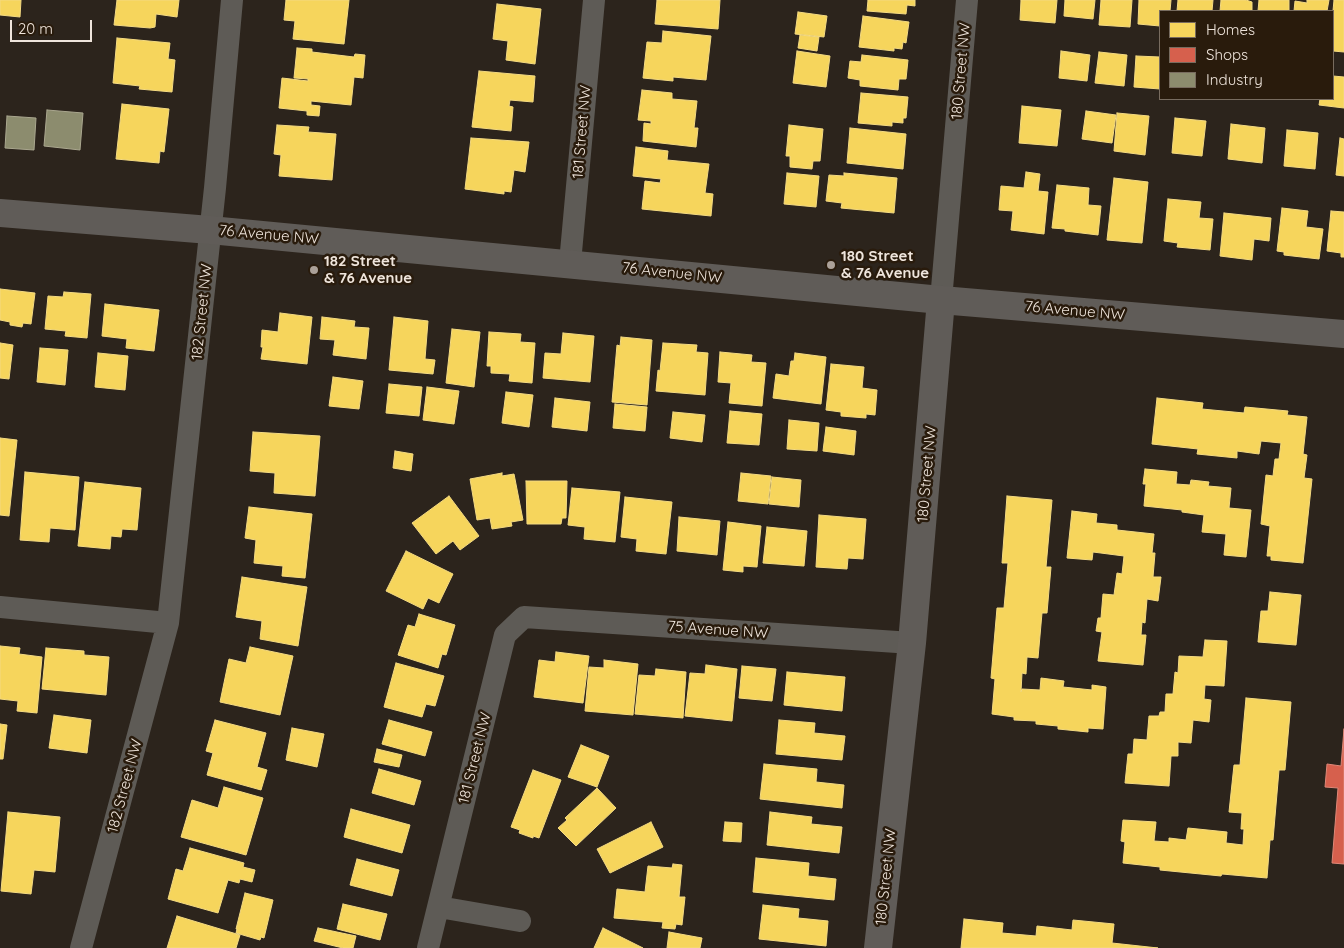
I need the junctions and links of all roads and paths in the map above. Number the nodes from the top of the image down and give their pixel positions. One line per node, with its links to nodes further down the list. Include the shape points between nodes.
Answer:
1 (232, 0): 5 (street, 182 Street NW)
2 (594, 0): 6 (street, 181 Street NW)
3 (967, 0): 7 (street, 180 Street NW)
4 (0, 214): 5 (street, 76 Avenue NW)
5 (210, 230): 6 (street, 76 Avenue NW); 11 (street, 182 Street NW)
6 (570, 263): 7 (street, 76 Avenue NW)
7 (941, 300): 8 (street, 76 Avenue NW); 12 (street, 180 Street NW)
8 (1344, 334)
9 (0, 607): 11 (street)
10 (524, 617): 12 (street, 75 Avenue NW); 13 (street, 181 Street NW, via 505,635)
11 (168, 623): 15 (street, 182 Street NW)
12 (912, 643): 17 (street, 180 Street NW)
13 (439, 907): 14 (street); 16 (street, 181 Street NW)
14 (520, 921)
15 (81, 948)
16 (428, 948)
17 (878, 948)

